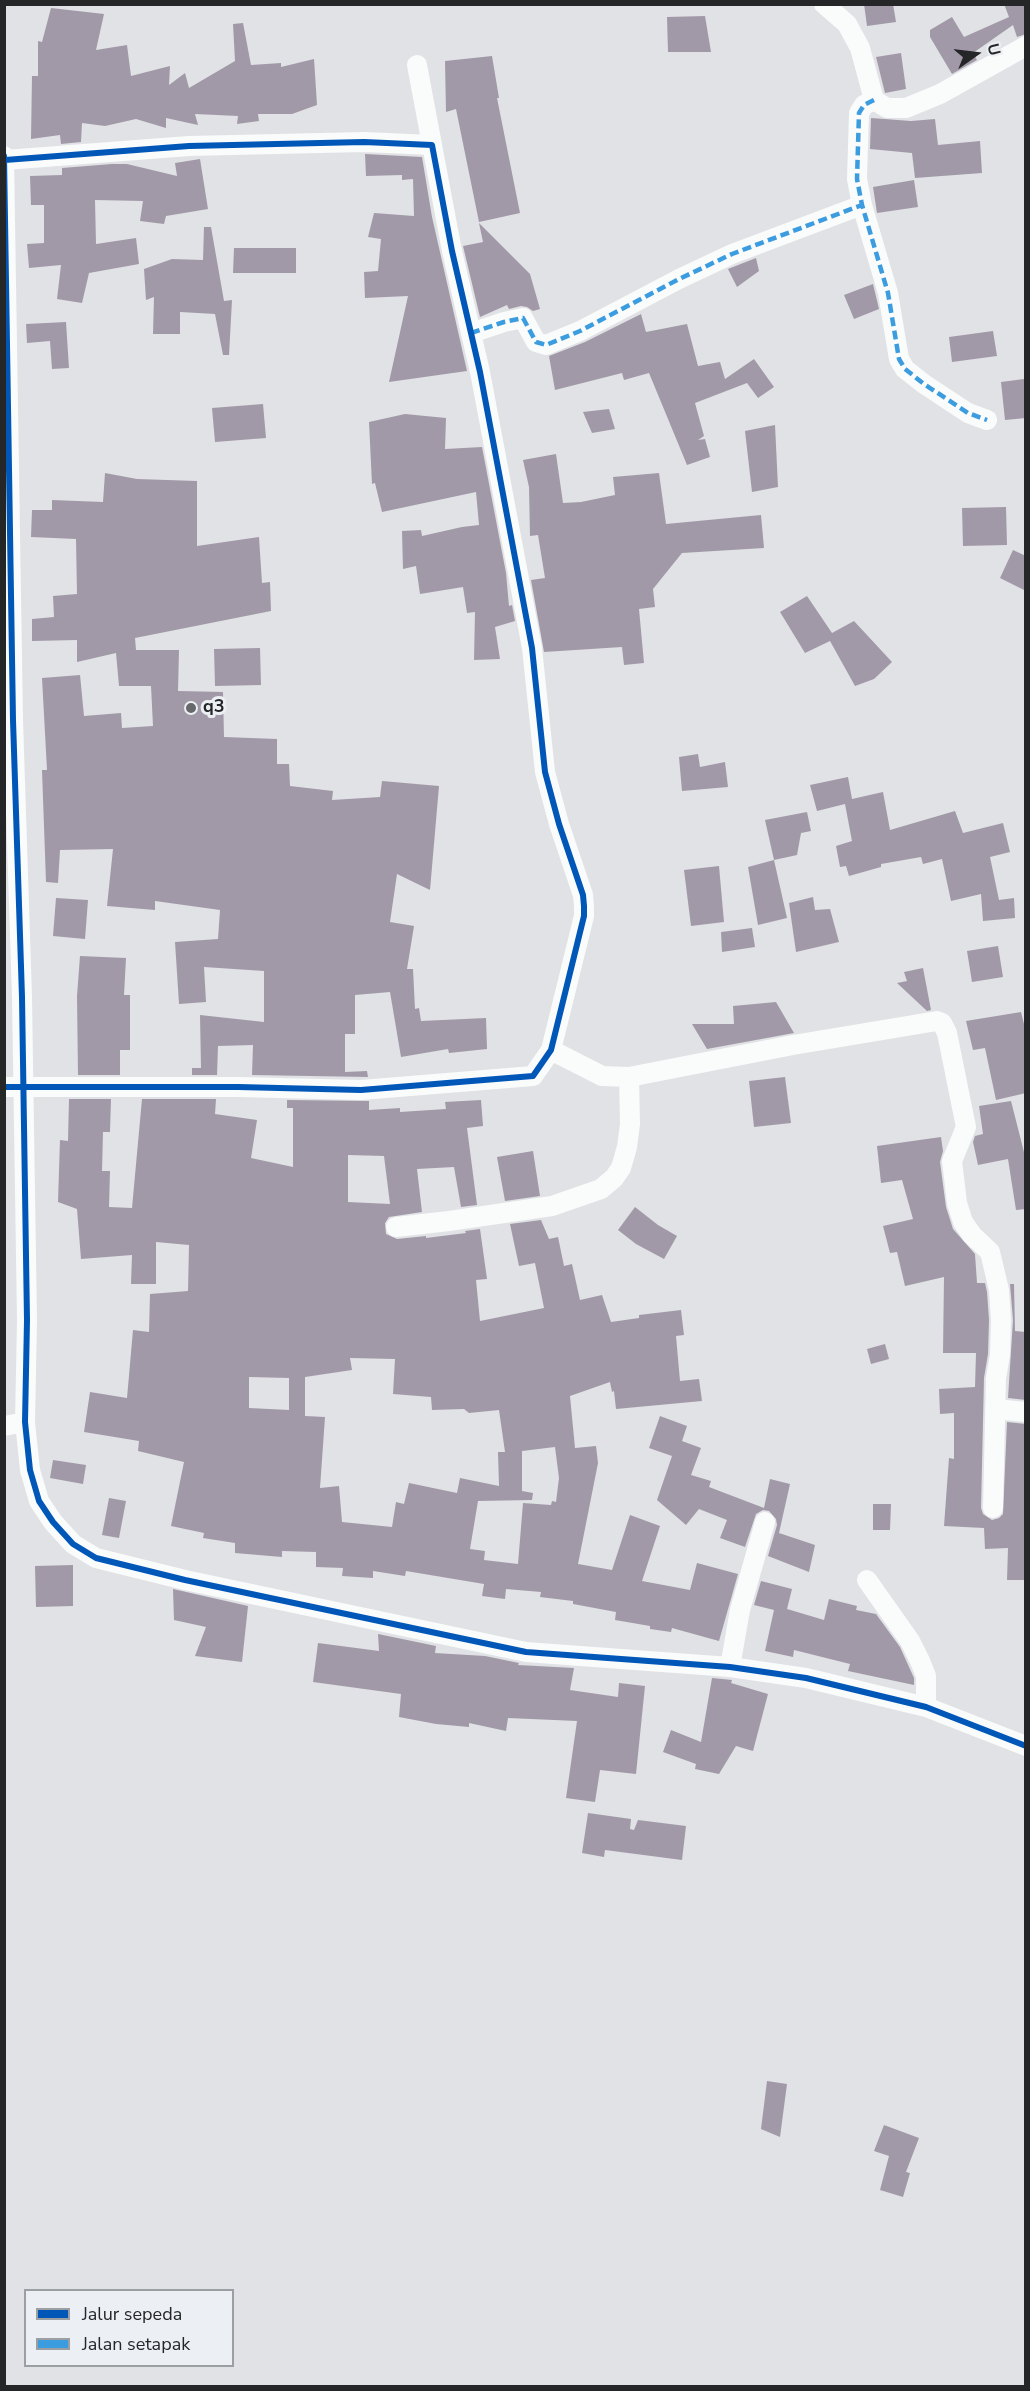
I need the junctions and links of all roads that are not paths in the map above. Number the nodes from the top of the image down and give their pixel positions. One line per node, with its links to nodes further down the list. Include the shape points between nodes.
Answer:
1 (824, 4): 4 (street, via 847,24 860,48)
2 (1026, 46): 4 (street, via 940,94 906,108 887,108)
3 (417, 65): 5 (street)
4 (874, 100): 7 (street, via 859,113 857,179)
5 (432, 144): 6 (street, via 189,146); 8 (street)
6 (5, 158): 10 (street)
7 (862, 204): 8 (street, via 732,254 580,332 546,345 536,342 524,318); 9 (street, via 888,293 899,359 924,384 968,413)
8 (471, 333): 11 (street, via 532,648 545,772 583,896 584,916)
9 (987, 420)
10 (9, 721): 13 (street)
11 (551, 1050): 12 (street, via 602,1076); 13 (street, via 533,1076 361,1090)
12 (629, 1077): 14 (street, via 627,1147 621,1168 601,1189 552,1206); 15 (street, via 793,1045 942,1023 966,1127 952,1161 957,1203 963,1222 990,1252 999,1290 1000,1355)
13 (14, 1087): 17 (street, via 27,1320)
14 (396, 1227)
15 (995, 1409): 16 (street); 19 (street)
16 (1026, 1412)
17 (25, 1422): 18 (street); 22 (street, via 30,1470 39,1501 73,1544 96,1558 526,1653)
18 (4, 1426)
19 (993, 1508)
20 (765, 1522): 22 (street, via 740,1610)
21 (867, 1580): 23 (street, via 920,1661 926,1676)
22 (730, 1666): 23 (street, via 806,1678)
23 (926, 1707): 24 (street)
24 (1026, 1746)

